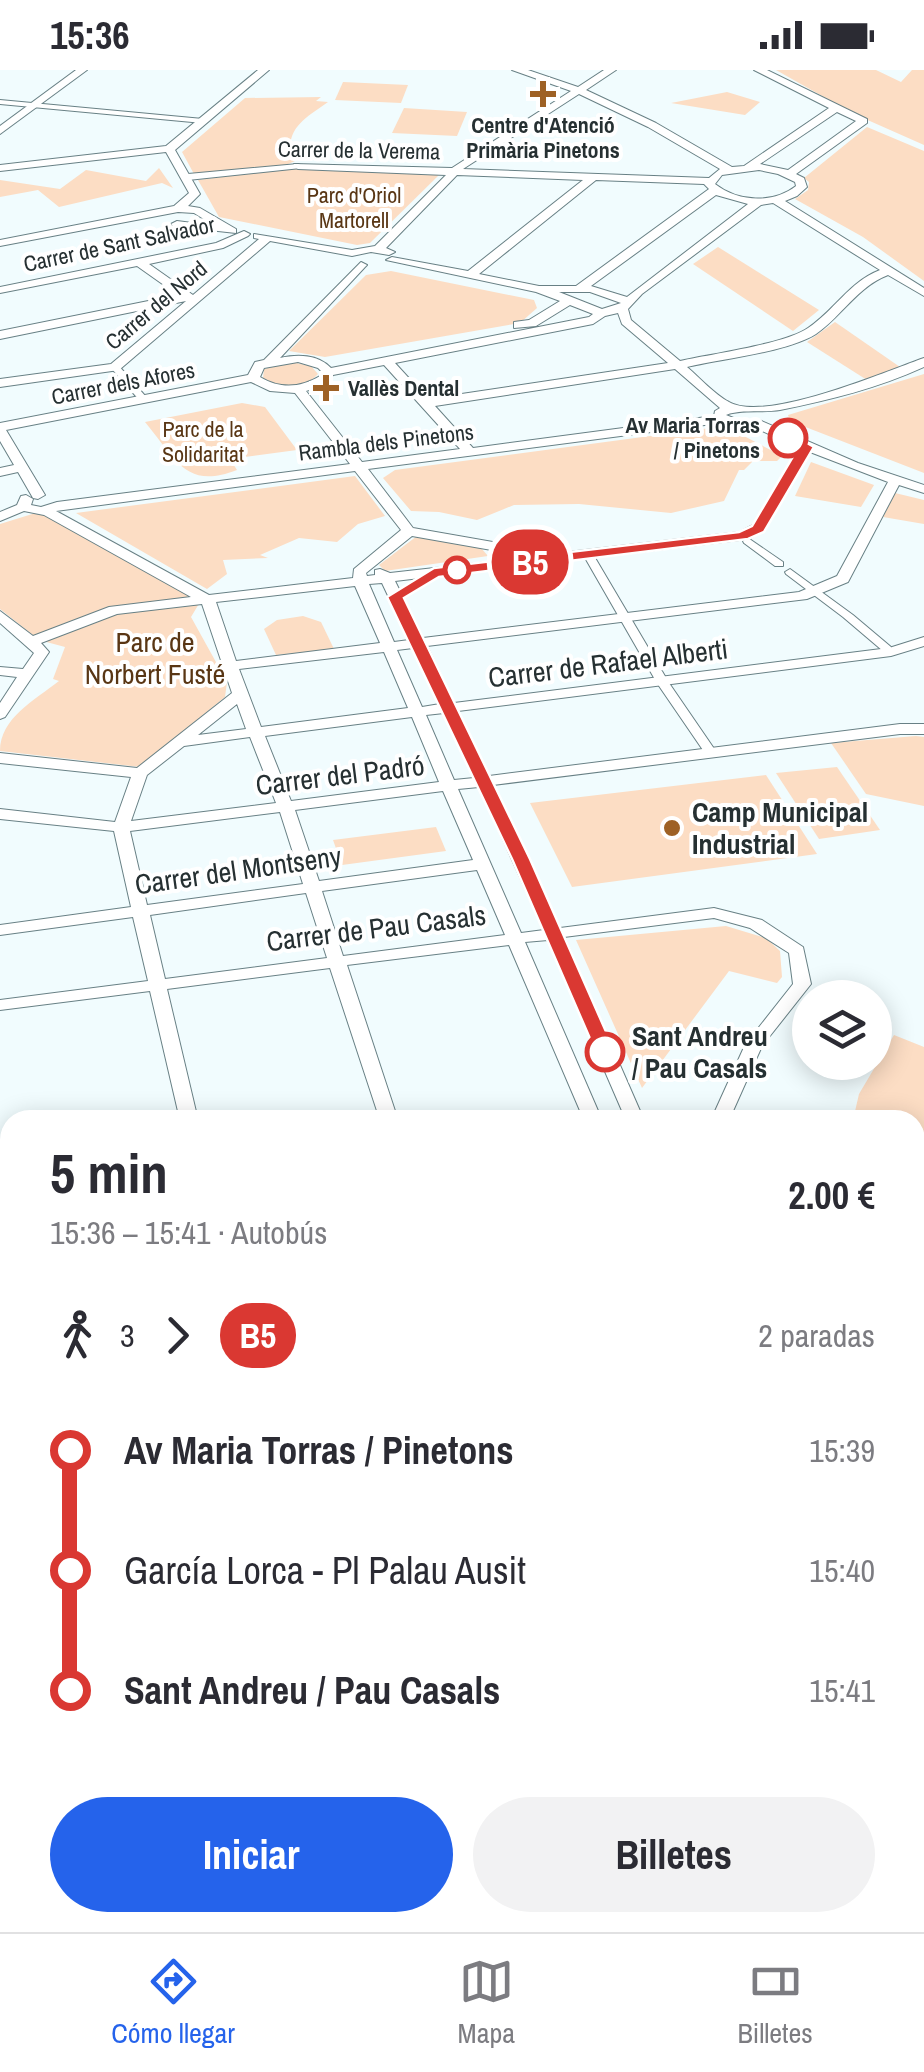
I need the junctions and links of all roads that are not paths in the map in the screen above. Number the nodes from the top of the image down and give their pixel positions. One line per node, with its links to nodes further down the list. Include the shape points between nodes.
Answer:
1 (82, 70): 8 (street)
2 (264, 70): 10 (street)
3 (518, 70): 6 (street)
4 (611, 70): 6 (street)
5 (759, 70): 9 (street)
6 (581, 90): 16 (street); 17 (street)
7 (0, 102): 8 (street)
8 (37, 104): 10 (street); 11 (street)
9 (836, 109): 14 (street); 18 (street, via 863,121)
10 (203, 120): 12 (street)
11 (0, 131)
12 (169, 149): 15 (street); 19 (street)
13 (298, 166): 17 (street, Carrer de la Verema); 19 (street, Carrer de la Verema)
14 (748, 167): 16 (street); 18 (street)
15 (0, 168)
16 (728, 169): 21 (street)
17 (455, 172): 20 (street, Carrer de la Verema); 28 (street)
18 (790, 174): 23 (street, via 802,187)
19 (188, 176): 24 (street, via 195,194)
20 (592, 178): 21 (street, Carrer de la Verema); 34 (street)
21 (712, 186): 22 (street, Carrer de la Verema); 35 (street)
22 (760, 200): 23 (street, Carrer de la Verema); 40 (street)
23 (774, 200): 33 (street)
24 (172, 216): 25 (street); 25 (street, via 196,222 204,216); 27 (street)
25 (238, 232): 26 (street); 31 (street, Carrer de Sant Salvador, via 219,246)
26 (267, 238): 29 (street); 39 (street, Carrer del Nord)
27 (0, 243)
28 (379, 249): 29 (street); 30 (street)
29 (352, 253): 32 (street, via 350,260)
30 (392, 260): 32 (street); 34 (street)
31 (139, 262): 36 (street, Carrer de Sant Salvador); 39 (street)
32 (361, 265): 45 (street)
33 (888, 271): 37 (street); 47 (street, via 866,278 812,331 792,340)
34 (469, 276): 38 (street)
35 (580, 288): 38 (street); 40 (street)
36 (0, 290)
37 (924, 292)
38 (563, 296): 41 (street); 42 (street)
39 (188, 298): 43 (street); 48 (street, Carrer del Nord)
40 (625, 310): 41 (street, via 612,318); 47 (street)
41 (604, 313): 42 (street)
42 (530, 328): 44 (street); 49 (street)
43 (0, 336)
44 (386, 360): 49 (street); 54 (street)
45 (270, 361): 49 (street, via 298,358); 50 (street)
46 (924, 362): 56 (street, via 866,387)
47 (678, 365): 54 (street); 55 (street)
48 (114, 367): 51 (street, Carrer del Nord); 53 (street)
49 (325, 369): 52 (street, via 320,383)
50 (253, 378): 52 (street); 53 (street, Carrer dels Afores)
51 (0, 383)
52 (298, 389): 60 (street)
53 (144, 400): 57 (street, Carrer dels Afores)
54 (427, 402): 59 (street)
55 (725, 414): 56 (street, Rambla dels Pinetons, via 740,425); 59 (street, Rambla dels Pinetons)
56 (756, 417): 58 (street)
57 (0, 428): 61 (street)
58 (806, 447): 63 (street); 72 (street, via 758,528 743,536)
59 (469, 451): 60 (street, Rambla dels Pinetons)
60 (361, 465): 67 (street, Rambla dels Pinetons); 69 (street)
61 (23, 467): 62 (street); 65 (street)
62 (0, 472)
63 (895, 480): 64 (street); 81 (street, via 843,578)
64 (924, 488)
65 (38, 496): 66 (street); 67 (street, via 55,498)
66 (23, 507): 67 (street); 68 (street)
67 (53, 508): 84 (street)
68 (0, 516)
69 (410, 530): 71 (street); 74 (street)
70 (748, 540): 75 (street)
71 (484, 544): 73 (street); 76 (street, via 494,552)
72 (589, 556): 73 (street); 88 (street)
73 (564, 558): 76 (street)
74 (374, 564): 79 (street); 80 (street, via 360,572)
75 (779, 564)
76 (484, 567): 78 (street)
77 (790, 572): 81 (street)
78 (434, 573): 79 (street); 83 (street)
79 (387, 578): 80 (street); 83 (street)
80 (360, 580): 82 (street); 85 (street)
81 (814, 581): 87 (street); 88 (street)
82 (323, 584): 84 (street); 85 (street)
83 (395, 597): 90 (street)
84 (208, 600): 91 (street, via 114,610); 94 (street)
85 (368, 601): 92 (street)
86 (0, 615): 91 (street)
87 (847, 616): 93 (street)
88 (626, 618): 90 (street); 97 (street)
89 (924, 641): 97 (street, Carrer de Rafael Alberti, via 891,652)
90 (418, 644): 92 (street); 99 (street)
91 (38, 645): 96 (street)
92 (388, 648): 94 (street); 100 (street)
93 (887, 649)
94 (230, 666): 98 (street)
95 (0, 671): 96 (street)
96 (28, 674): 101 (street)
97 (663, 683): 99 (street, Carrer de Rafael Alberti); 105 (street)
98 (240, 694): 103 (street); 104 (street)
99 (449, 708): 100 (street, Carrer de Rafael Alberti); 108 (street)
100 (416, 712): 103 (street, Carrer de Rafael Alberti); 109 (street)
101 (0, 714)
102 (924, 729): 105 (street, Carrer del Padró)
103 (258, 732): 104 (street, Carrer de Rafael Alberti); 110 (street)
104 (177, 742): 107 (street)
105 (711, 752): 108 (street, Carrer del Padró)
106 (0, 758): 107 (street)
107 (140, 772): 112 (street)
108 (485, 782): 109 (street, Carrer del Padró); 117 (street)
109 (449, 786): 110 (street, Carrer del Padró); 113 (street)
110 (286, 807): 112 (street, Carrer del Padró); 114 (street)
111 (0, 814): 112 (street, Carrer del Padró)
112 (121, 826): 115 (street)
113 (483, 864): 114 (street, Carrer del Montseny); 118 (street)
114 (311, 888): 115 (street, Carrer del Montseny); 119 (street)
115 (140, 910): 116 (street, Carrer del Montseny); 120 (street)
116 (0, 930)
117 (551, 932): 118 (street, Carrer de Pau Casals); 125 (street); 126 (street, Carrer de Pau Casals, via 714,913 756,924 797,950 802,984 754,1045)
118 (514, 937): 119 (street, Carrer de Pau Casals); 124 (street)
119 (336, 961): 120 (street, Carrer de Pau Casals); 123 (street)
120 (154, 984): 121 (street, Carrer de Pau Casals); 122 (street)
121 (0, 1005)
122 (186, 1110)
123 (387, 1110)
124 (589, 1110)
125 (631, 1110)
126 (725, 1110)

